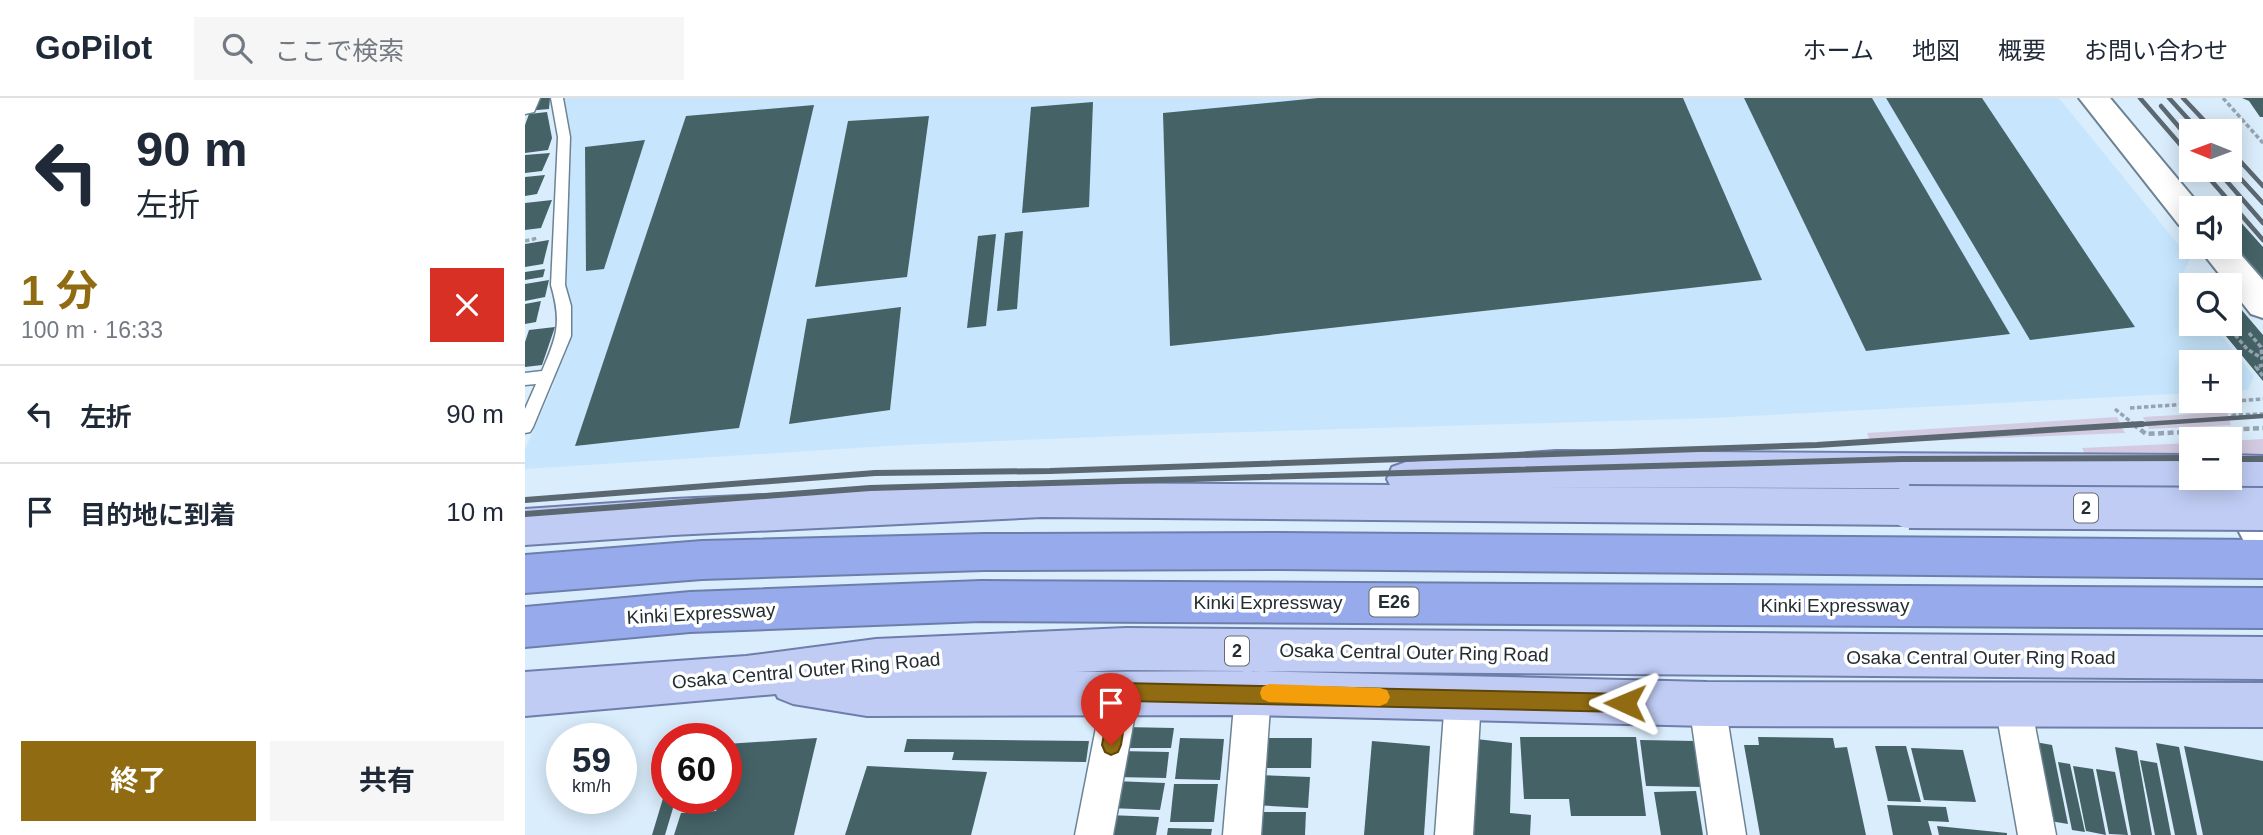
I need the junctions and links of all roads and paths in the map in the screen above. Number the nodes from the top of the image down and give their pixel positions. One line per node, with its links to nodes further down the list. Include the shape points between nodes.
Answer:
1 (528, 98): 5 (street)
2 (557, 98): 13 (lane, via 564,137 558,285 564,306 564,336)
3 (2094, 98): 7 (main road)
4 (2223, 98): 6 (path)
5 (525, 106)
6 (2263, 143)
7 (2179, 202)
8 (2225, 259): 9 (main road)
9 (2263, 304)
10 (2237, 336): 12 (path)
11 (2261, 347): 12 (path)
12 (2263, 361): 14 (path, via 2256,367)
13 (547, 376): 15 (lane); 23 (lane)
14 (2263, 376)
15 (525, 379)
16 (2263, 399): 17 (path)
17 (2242, 401)
18 (2179, 405): 19 (path)
19 (2130, 408)
20 (2115, 409): 24 (path, via 2146,434)
21 (2232, 413): 22 (path)
22 (2263, 414)
23 (525, 427)
24 (2263, 428)
25 (2179, 472): 29 (main road, via 1556,468)
26 (2263, 473): 27 (main road)
27 (2242, 474)
28 (2237, 490): 32 (main road)
29 (1125, 499): 30 (main road, 2, bridge); 31 (main road, 2)
30 (2263, 509)
31 (525, 527)
32 (2263, 538)
33 (2263, 559): 34 (highway, via 984,552 702,560)
34 (525, 575)
35 (2263, 608): 36 (highway, Kinki Expressway / E26, via 981,601 690,612)
36 (525, 627)
37 (2263, 658): 38 (main road, Osaka Central Outer Ring Road / 2, via 1126,649 876,660)
38 (745, 677): 39 (main road, via 867,694); 41 (main road, Osaka Central Outer Ring Road / 2)
39 (1121, 692): 40 (main road); 46 (street)
40 (1253, 693): 42 (main road); 47 (street)
41 (525, 694)
42 (1463, 699): 43 (main road); 48 (street)
43 (1707, 705): 44 (main road); 49 (street)
44 (2013, 705): 45 (main road); 50 (street)
45 (2263, 705)
46 (1094, 835)
47 (1242, 835)
48 (1454, 835)
49 (1727, 835)
50 (2037, 835)

